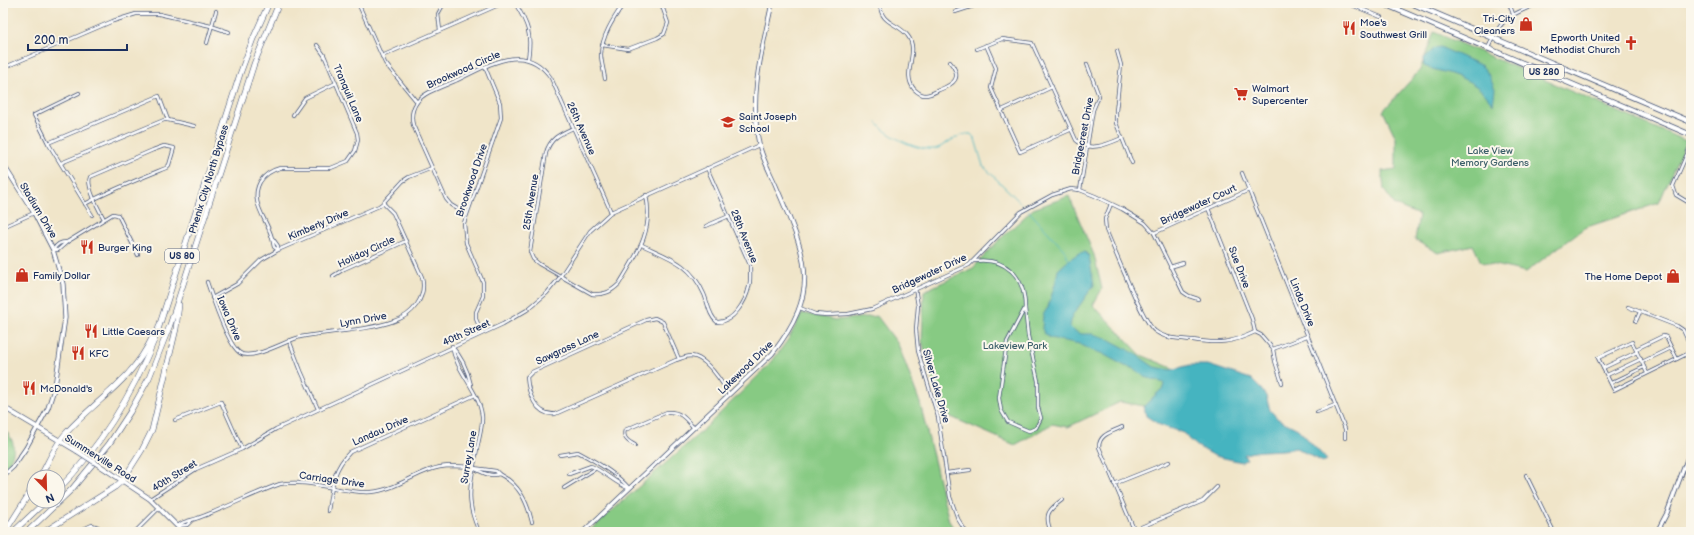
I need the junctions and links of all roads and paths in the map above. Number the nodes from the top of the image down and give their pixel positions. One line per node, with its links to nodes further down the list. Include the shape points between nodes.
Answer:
1 (269, 3): 95 (highway, Phenix City North Bypass / US 80, via 240,74)
2 (279, 3): 92 (highway, Phenix City North Bypass / US 80, via 245,90)
3 (360, 3): 32 (street)
4 (444, 3): 22 (street, via 438,14)
5 (503, 3): 22 (street)
6 (515, 3): 33 (street, via 530,33)
7 (624, 3): 27 (street, via 610,25)
8 (661, 3): 27 (street, via 668,23 664,34 628,49)
9 (772, 3): 53 (street, Lakewood Drive, via 756,81 754,109)
10 (880, 3): 34 (street, via 881,14 905,32 910,39 912,50 908,77 917,92 928,95 952,84 956,74)
11 (983, 3): 18 (street)
12 (1347, 3): 20 (street)
13 (1382, 3): 29 (highway, US 280)
14 (1411, 3): 24 (highway, US 280)
15 (1508, 3): 19 (street)
16 (1539, 3): 19 (street)
17 (216, 11): 21 (street)
18 (955, 12)
19 (1513, 14): 24 (street, via 1502,22)
20 (1381, 17)
21 (211, 26): 23 (street); 25 (street); 37 (street, via 159,14 136,14 113,21)
22 (440, 30): 32 (street)
23 (229, 32)
24 (1492, 38): 29 (street); 46 (highway, US 280)
25 (207, 44)
26 (317, 45): 39 (street, Tranquil Lane)
27 (602, 45): 38 (street, via 601,59)
28 (986, 45): 30 (street); 40 (street, via 1005,39 1032,43); 43 (street, via 996,68 991,88)
29 (1487, 48): 50 (highway, US 280)
30 (977, 49)
31 (1117, 51): 51 (street, via 1121,65 1116,123)
32 (382, 56): 42 (street)
33 (528, 59): 36 (street, Brookwood Circle, via 507,58); 48 (street, 26th Avenue, via 546,72)
34 (950, 62)
35 (1087, 64): 55 (street, Bridgecrest Drive, via 1099,96)
36 (485, 67): 42 (street, Brookwood Circle, via 427,94); 73 (street, Brookwood Drive, via 500,103 501,118)
37 (3, 68)
38 (605, 79)
39 (336, 83): 44 (street, via 305,98); 83 (street, Tranquil Lane, via 357,133 355,151 348,161 331,168 280,168 266,174 257,188 257,204 274,247)
40 (1052, 87): 43 (street); 49 (street)
41 (79, 93): 52 (street, via 34,115)
42 (417, 102): 59 (street, via 412,118)
43 (1002, 110): 49 (street, via 1020,152)
44 (293, 115)
45 (168, 120): 47 (street); 52 (street, via 159,96); 56 (street)
46 (1691, 122)
47 (194, 126)
48 (573, 128): 71 (street, 26th Avenue); 89 (street, 25th Avenue, via 552,139 548,146 530,252 539,264)
49 (1070, 130): 55 (street, via 1079,143)
50 (1691, 135)
51 (1122, 138): 55 (street, via 1096,147); 57 (street)
52 (48, 143): 56 (street)
53 (759, 145): 60 (street, 40th Street); 97 (street, Lakewood Drive, via 795,230 803,256 805,283)
54 (1691, 145): 69 (street, via 1673,186 1676,195)
55 (1088, 146): 62 (street, Bridgecrest Drive)
56 (61, 163): 67 (street)
57 (1132, 163)
58 (3, 164): 72 (street, Stadium Drive)
59 (432, 168): 66 (street, Kimberly Drive, via 403,181); 73 (street, via 446,199)
60 (707, 168): 64 (street, 40th Street); 75 (street, 28th Avenue)
61 (1242, 173): 63 (street, Linda Drive)
62 (1080, 190): 68 (street); 85 (street, Bridgewater Drive, via 1071,189 1052,195 1021,212)
63 (1249, 190): 70 (street, Bridgewater Court); 103 (street, Linda Drive)
64 (646, 195): 71 (street, 40th Street); 81 (street, 25th Avenue, via 649,220)
65 (94, 199): 65 (street, via 88,180 90,176 164,146 174,148 166,168); 67 (street); 76 (street)
66 (384, 203): 80 (street, Lynn Drive, via 393,213); 83 (street, Kimberly Drive)
67 (86, 204): 74 (street)
68 (1111, 204): 79 (street, via 1140,219); 101 (street, via 1105,219 1106,230 1148,325 1156,332 1170,337 1216,343 1235,340)
69 (1691, 204)
70 (1208, 208): 79 (street, Bridgewater Court); 101 (street, Sue Drive)
71 (611, 212): 89 (street, 40th Street, via 590,231)
72 (34, 213): 77 (street); 82 (street, Stadium Drive)
73 (466, 214): 102 (street, Brookwood Drive, via 466,243 483,282 483,296 476,312)
74 (92, 215)
75 (729, 216): 78 (street); 81 (street, 28th Avenue, via 750,265 751,277 749,288 739,308 725,321 717,322 712,316 703,291 690,271 681,263)
76 (104, 219): 82 (street, via 67,242 62,242); 84 (street, via 114,214 118,215)
77 (5, 226)
78 (706, 226)
79 (1154, 233): 87 (street)
80 (406, 241): 88 (street, Holiday Circle); 104 (street, Lynn Drive, via 424,285 418,303 410,311 401,318 387,323)
81 (642, 245): 89 (street, 25th Avenue, via 619,284 607,293 592,294)
82 (53, 250): 129 (street, Stadium Drive, via 63,284 65,324 55,386)
83 (278, 250): 93 (street, Kimberly Drive, via 261,260 237,284)
84 (138, 255)
85 (973, 261): 91 (street, Bridgewater Drive); 98 (street, via 983,260 1007,266 1021,284)
86 (1183, 263): 87 (street)
87 (1170, 267): 94 (street, via 1183,292)
88 (333, 276)
89 (560, 277): 102 (street, 40th Street, via 547,293 527,310)
90 (207, 282): 93 (street, Iowa Drive)
91 (915, 288): 97 (street, Bridgewater Drive, via 861,312 815,314); 141 (street, Silver Lake Drive, via 918,306 918,352 938,417)
92 (180, 294): 145 (highway, via 176,329 152,430); 163 (highway, Phenix City North Bypass / US 80, via 157,361 120,428 85,474)
93 (212, 298): 104 (street, Iowa Drive, via 231,343 241,354 256,354)
94 (1198, 298)
95 (167, 304): 131 (highway, via 137,365 67,432); 146 (highway, Phenix City North Bypass / US 80, via 145,364 121,409 96,446)
96 (1628, 307): 99 (street)
97 (800, 308): 120 (street, Lakewood Drive, via 785,338 772,354)
98 (1025, 308): 98 (street, via 1008,342 999,398 1001,410 1008,422 1029,431 1036,428 1040,418 1038,381)
99 (1640, 312): 100 (street); 106 (street, via 1678,326 1683,330)
100 (1636, 321)
101 (1255, 332): 108 (street)
102 (482, 333): 105 (street, 40th Street)
103 (1307, 336): 108 (street); 122 (street, Linda Drive)
104 (289, 340): 124 (street)
105 (452, 346): 121 (street, Surrey Lane, via 453,354); 124 (street, 40th Street)
106 (1691, 347)
107 (1671, 348): 109 (street, via 1663,336); 112 (street); 113 (street)
108 (1273, 349): 119 (street)
109 (1636, 351): 113 (street); 115 (street); 115 (street, via 1632,342 1598,358)
110 (1691, 352): 112 (street)
111 (679, 359): 111 (street, Sawgrass Lane, via 555,414 544,414 535,405 528,385 527,377 532,372 655,318 663,322); 120 (street, Sawgrass Lane, via 692,356 703,361)
112 (1677, 359): 116 (street)
113 (1641, 360): 114 (street); 117 (street)
114 (1644, 367): 116 (street); 118 (street)
115 (1603, 368): 117 (street)
116 (1647, 373): 118 (street, via 1614,390)
117 (1607, 376): 118 (street)
118 (1611, 383)
119 (1282, 384)
120 (729, 394): 127 (street, Lakewood Drive)
121 (475, 395): 137 (street, Surrey Lane, via 482,418); 148 (street, Landau Drive, via 350,452 336,471)
122 (1335, 405): 125 (street); 130 (street, Linda Drive, via 1345,429)
123 (3, 407): 129 (main road, Summerville Road)
124 (318, 409): 133 (street, 40th Street)
125 (1317, 412)
126 (175, 420): 133 (street, via 221,402)
127 (693, 427): 132 (street, via 681,414 667,412 625,430 623,434); 151 (street, Lakewood Drive)
128 (1122, 427): 147 (street, via 1103,436 1099,443 1101,455)
129 (38, 428): 131 (main road, Summerville Road); 144 (street, Stadium Drive, via 20,458)
130 (1345, 438)
131 (60, 442): 139 (highway); 145 (main road, Summerville Road, bridge)
132 (635, 445)
133 (242, 449): 153 (street, 40th Street, via 196,469)
134 (1691, 449): 174 (street, via 1676,491)
135 (560, 455): 151 (street, via 578,452)
136 (1168, 462): 147 (street)
137 (474, 468): 148 (street, Carriage Drive, via 440,467 384,490 372,492); 158 (street, Carriage Drive, via 477,472 499,474 515,485 522,495); 169 (street, Surrey Lane, via 471,506)
138 (596, 468): 142 (street, via 591,466); 150 (street); 151 (street, via 620,485)
139 (45, 469)
140 (970, 470): 141 (street)
141 (946, 473): 171 (street, Silver Lake Drive, via 953,508)
142 (569, 474)
143 (1526, 475): 173 (street)
144 (3, 476)
145 (123, 480): 153 (main road, Summerville Road); 164 (highway)
146 (66, 481)
147 (1114, 484): 160 (street)
148 (332, 487): 157 (street, Landau Drive); 159 (street, Carriage Drive, via 303,482 280,484 191,521 188,525)
149 (1217, 487): 160 (street, via 1203,501)
150 (564, 488)
151 (629, 488): 170 (street, Lakewood Drive)
152 (26, 499): 161 (highway)
153 (150, 499): 155 (main road, Summerville Road)
154 (1062, 500): 172 (street, via 1048,512)
155 (160, 508): 159 (main road, Summerville Road); 167 (street, 40th Street)
156 (37, 509): 162 (highway)
157 (328, 511)
158 (532, 522)
159 (178, 526): 168 (main road, Summerville Road)
160 (1135, 531)
161 (5, 532)
162 (13, 532)
163 (27, 532)
164 (44, 532)
165 (76, 532): 166 (street, via 92,525)
166 (104, 532)
167 (135, 532)
168 (183, 532)
169 (479, 532)
170 (583, 532)
171 (966, 532)
172 (1051, 532)
173 (1554, 532)
174 (1657, 532)

